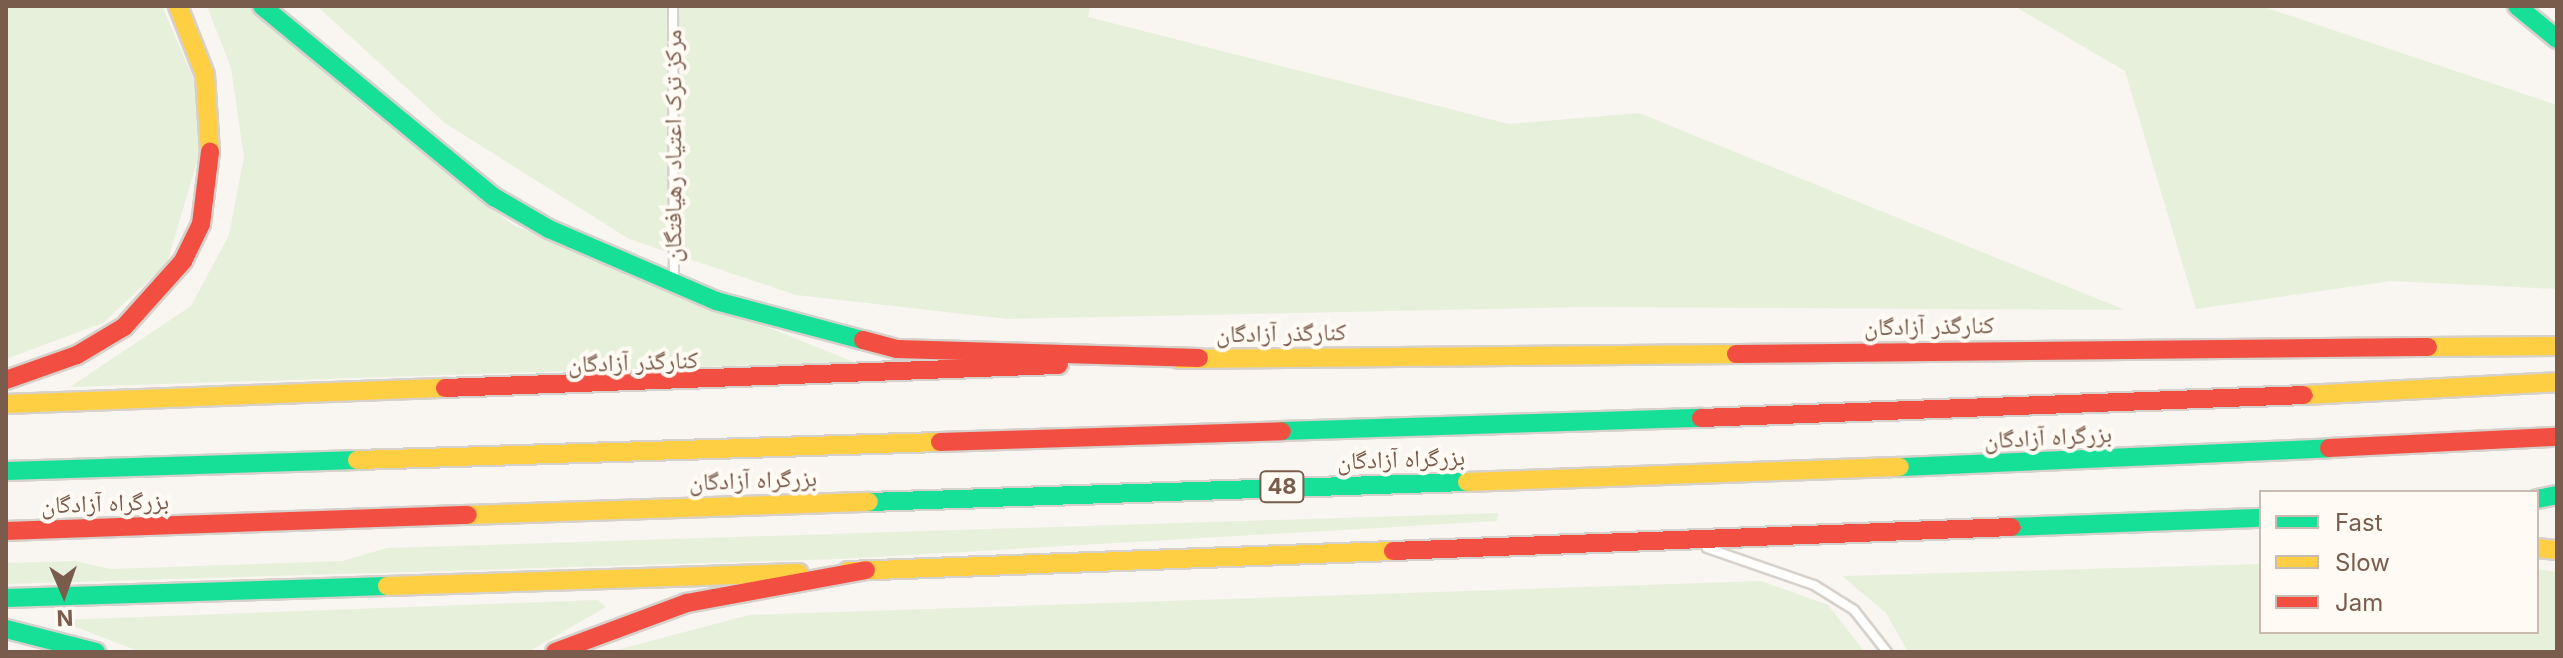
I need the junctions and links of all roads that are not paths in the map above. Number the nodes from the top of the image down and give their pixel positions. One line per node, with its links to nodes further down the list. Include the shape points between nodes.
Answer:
1 (178, 6): 9 (main road, via 205,75 213,129 201,224 183,261 124,327 77,355)
2 (262, 6): 6 (main road, via 494,197)
3 (673, 6): 6 (lane, مرکز ترک اعتیاد رهیافتگان)
4 (2517, 6): 5 (main road)
5 (2554, 37)
6 (674, 285): 8 (main road, via 797,328 897,349)
7 (2557, 346): 8 (main road, کنارگذر آزادگان)
8 (1199, 358): 11 (main road, کنارگذر آزادگان, via 648,386)
9 (6, 380)
10 (2557, 382): 13 (main road, بزرگراه آزادگان, via 2086,406)
11 (6, 404)
12 (2557, 437): 15 (main road, بزرگراه آزادگان / 48, via 1925,467)
13 (6, 471)
14 (2259, 520): 16 (main road)
15 (6, 531)
16 (1683, 542): 17 (main road); 22 (lane, via 1814,585 1854,610)
17 (866, 570): 18 (main road); 21 (main road, via 687,603)
18 (6, 598)
19 (6, 629): 20 (main road)
20 (96, 652)
21 (555, 652)
22 (1887, 652)

